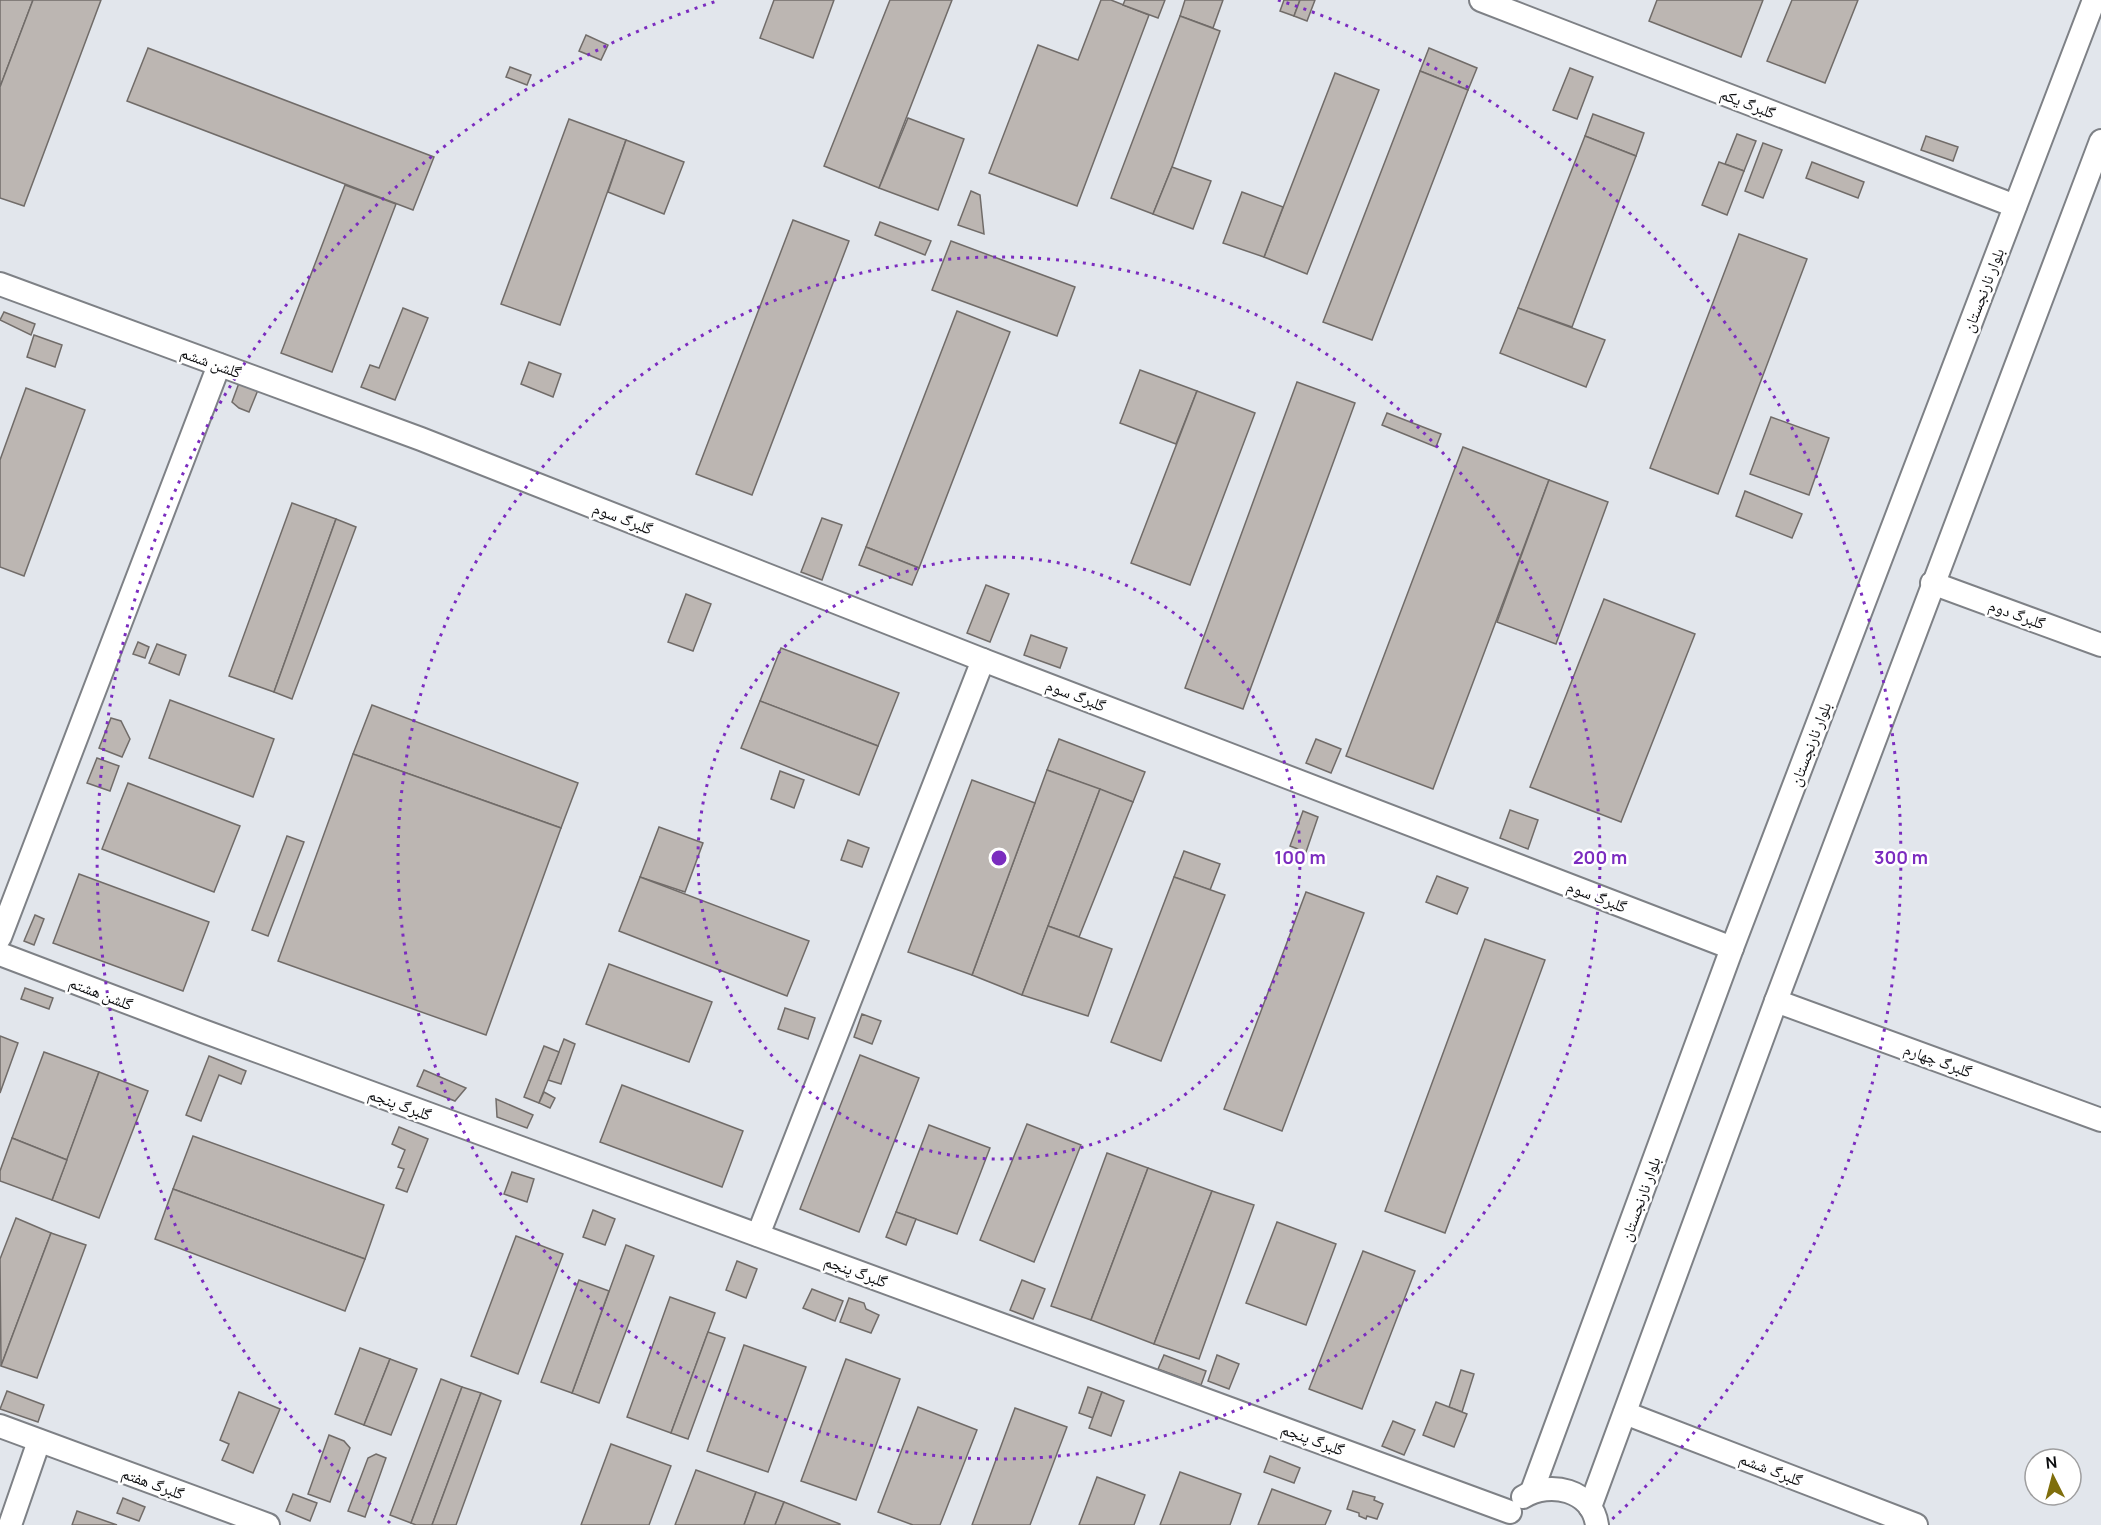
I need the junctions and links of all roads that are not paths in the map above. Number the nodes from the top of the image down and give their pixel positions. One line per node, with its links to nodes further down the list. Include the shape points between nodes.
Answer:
1 (1481, 0): 4 (street, گلبرگ یکم)
2 (2094, 0): 4 (street, بلوار نارنجستان)
3 (2101, 141): 8 (street)
4 (2015, 206): 12 (street, بلوار نارنجستان)
5 (0, 284): 6 (street, گلشن ششم)
6 (219, 365): 7 (street, گلشن ششم); 11 (street)
7 (421, 439): 10 (street, گلبرگ سوم)
8 (1932, 583): 9 (street, گلبرگ دوم); 14 (street)
9 (2101, 645)
10 (983, 660): 12 (street, گلبرگ سوم); 17 (street)
11 (0, 937)
12 (1732, 948): 21 (street, بلوار نارنجستان)
13 (0, 954): 15 (street, گلشن هشتم)
14 (1776, 1001): 16 (street, گلبرگ چهارم); 18 (street)
15 (203, 1031): 17 (street, گلبرگ پنجم)
16 (2101, 1120)
17 (758, 1235): 23 (street, گلبرگ پنجم)
18 (1625, 1413): 22 (street); 26 (street, گلبرگ ششم)
19 (0, 1426): 20 (street, گلبرگ هفتم)
20 (39, 1441): 24 (street); 25 (street, گلبرگ هفتم)
21 (1532, 1491): 22 (street, via 1564,1489 1581,1498); 23 (street, بلوار نارنجستان, via 1519,1499)
22 (1593, 1516)
23 (1508, 1518)
24 (10, 1525)
25 (268, 1525)
26 (1916, 1525)

